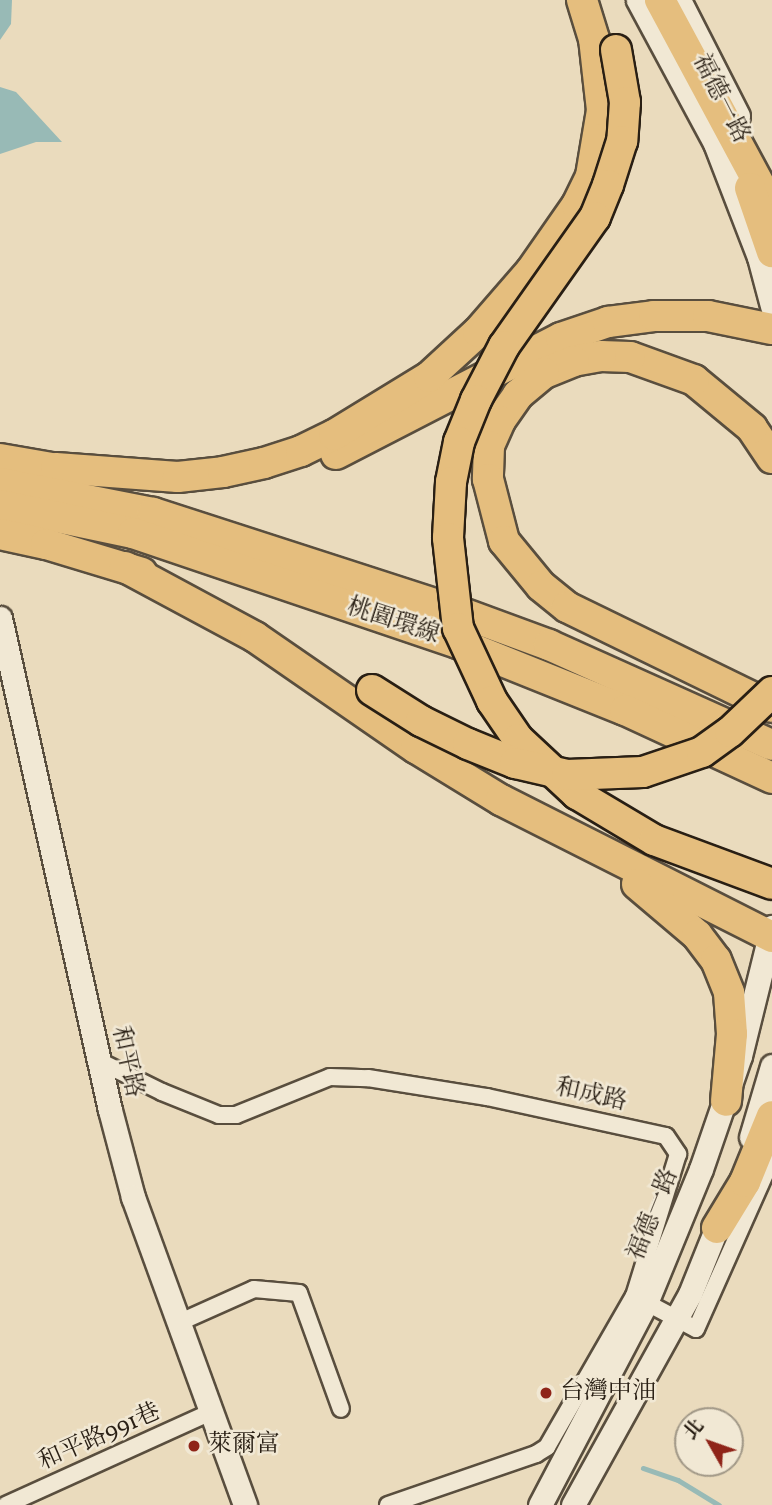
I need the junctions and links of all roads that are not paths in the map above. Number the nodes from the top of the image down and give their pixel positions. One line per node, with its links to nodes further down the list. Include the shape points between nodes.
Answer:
1 (582, 0): 16 (highway, via 594,39 602,110 591,176 578,205 531,271 478,332 429,377 301,451 223,472 177,477)
2 (600, 0): 25 (highway, bridge, via 616,50 625,102 622,141 595,216 505,346 459,442 448,538 458,628 492,701 518,739 577,793 654,840)
3 (638, 0): 10 (main road, 福德一路, via 715,143 759,257)
4 (660, 0): 6 (highway)
5 (679, 0): 7 (main road, 福德一路)
6 (732, 135): 8 (highway); 9 (highway)
7 (772, 180)
8 (772, 208)
9 (772, 252)
10 (770, 299)
11 (772, 329): 16 (highway, via 708,316 608,322 561,338 314,464 238,482 147,487)
12 (772, 458): 21 (highway, via 752,428 694,380 630,357 601,356 544,373 518,395 499,421 489,446 488,479 504,541 541,586 567,607)
13 (0, 459): 16 (highway)
14 (0, 483): 16 (highway, 桃園環線)
15 (0, 505): 16 (highway, 桃園環線)
16 (50, 505): 17 (highway); 18 (highway); 22 (highway, 桃園環線, via 153,513 454,610 550,645); 23 (highway, 桃園環線, via 458,643 625,710)
17 (0, 534)
18 (125, 567): 20 (highway, bridge, via 221,601 421,721 468,744 515,763 567,775 643,772 702,752); 24 (highway, via 254,637 416,748)
19 (0, 618): 27 (main road, 和平路)
20 (772, 692)
21 (772, 707)
22 (772, 745)
23 (771, 778)
24 (568, 835): 26 (highway); 29 (highway, via 669,910 716,960 729,993 732,1034)
25 (772, 884)
26 (771, 934): 29 (main road, 福德一路)
27 (99, 1061): 33 (street, 和成路, via 219,1115 236,1115 330,1077 368,1078 488,1097 666,1136 678,1154); 35 (main road, 和平路, via 134,1197)
28 (772, 1066): 32 (main road, via 754,1130)
29 (726, 1101): 33 (main road, 福德一路)
30 (772, 1116): 32 (highway, via 745,1182)
31 (772, 1158): 34 (street, via 695,1329)
32 (717, 1227): 34 (main road)
33 (640, 1300): 34 (street); 40 (street, via 547,1447); 41 (main road, 福德一路)
34 (675, 1320): 42 (main road)
35 (178, 1323): 36 (street, via 254,1289 299,1293); 37 (main road, 和平路)
36 (341, 1409)
37 (212, 1412): 38 (street, 和平路991巷); 39 (main road, 和平路)
38 (6, 1505)
39 (245, 1505)
40 (388, 1505)
41 (540, 1505)
42 (573, 1505)

